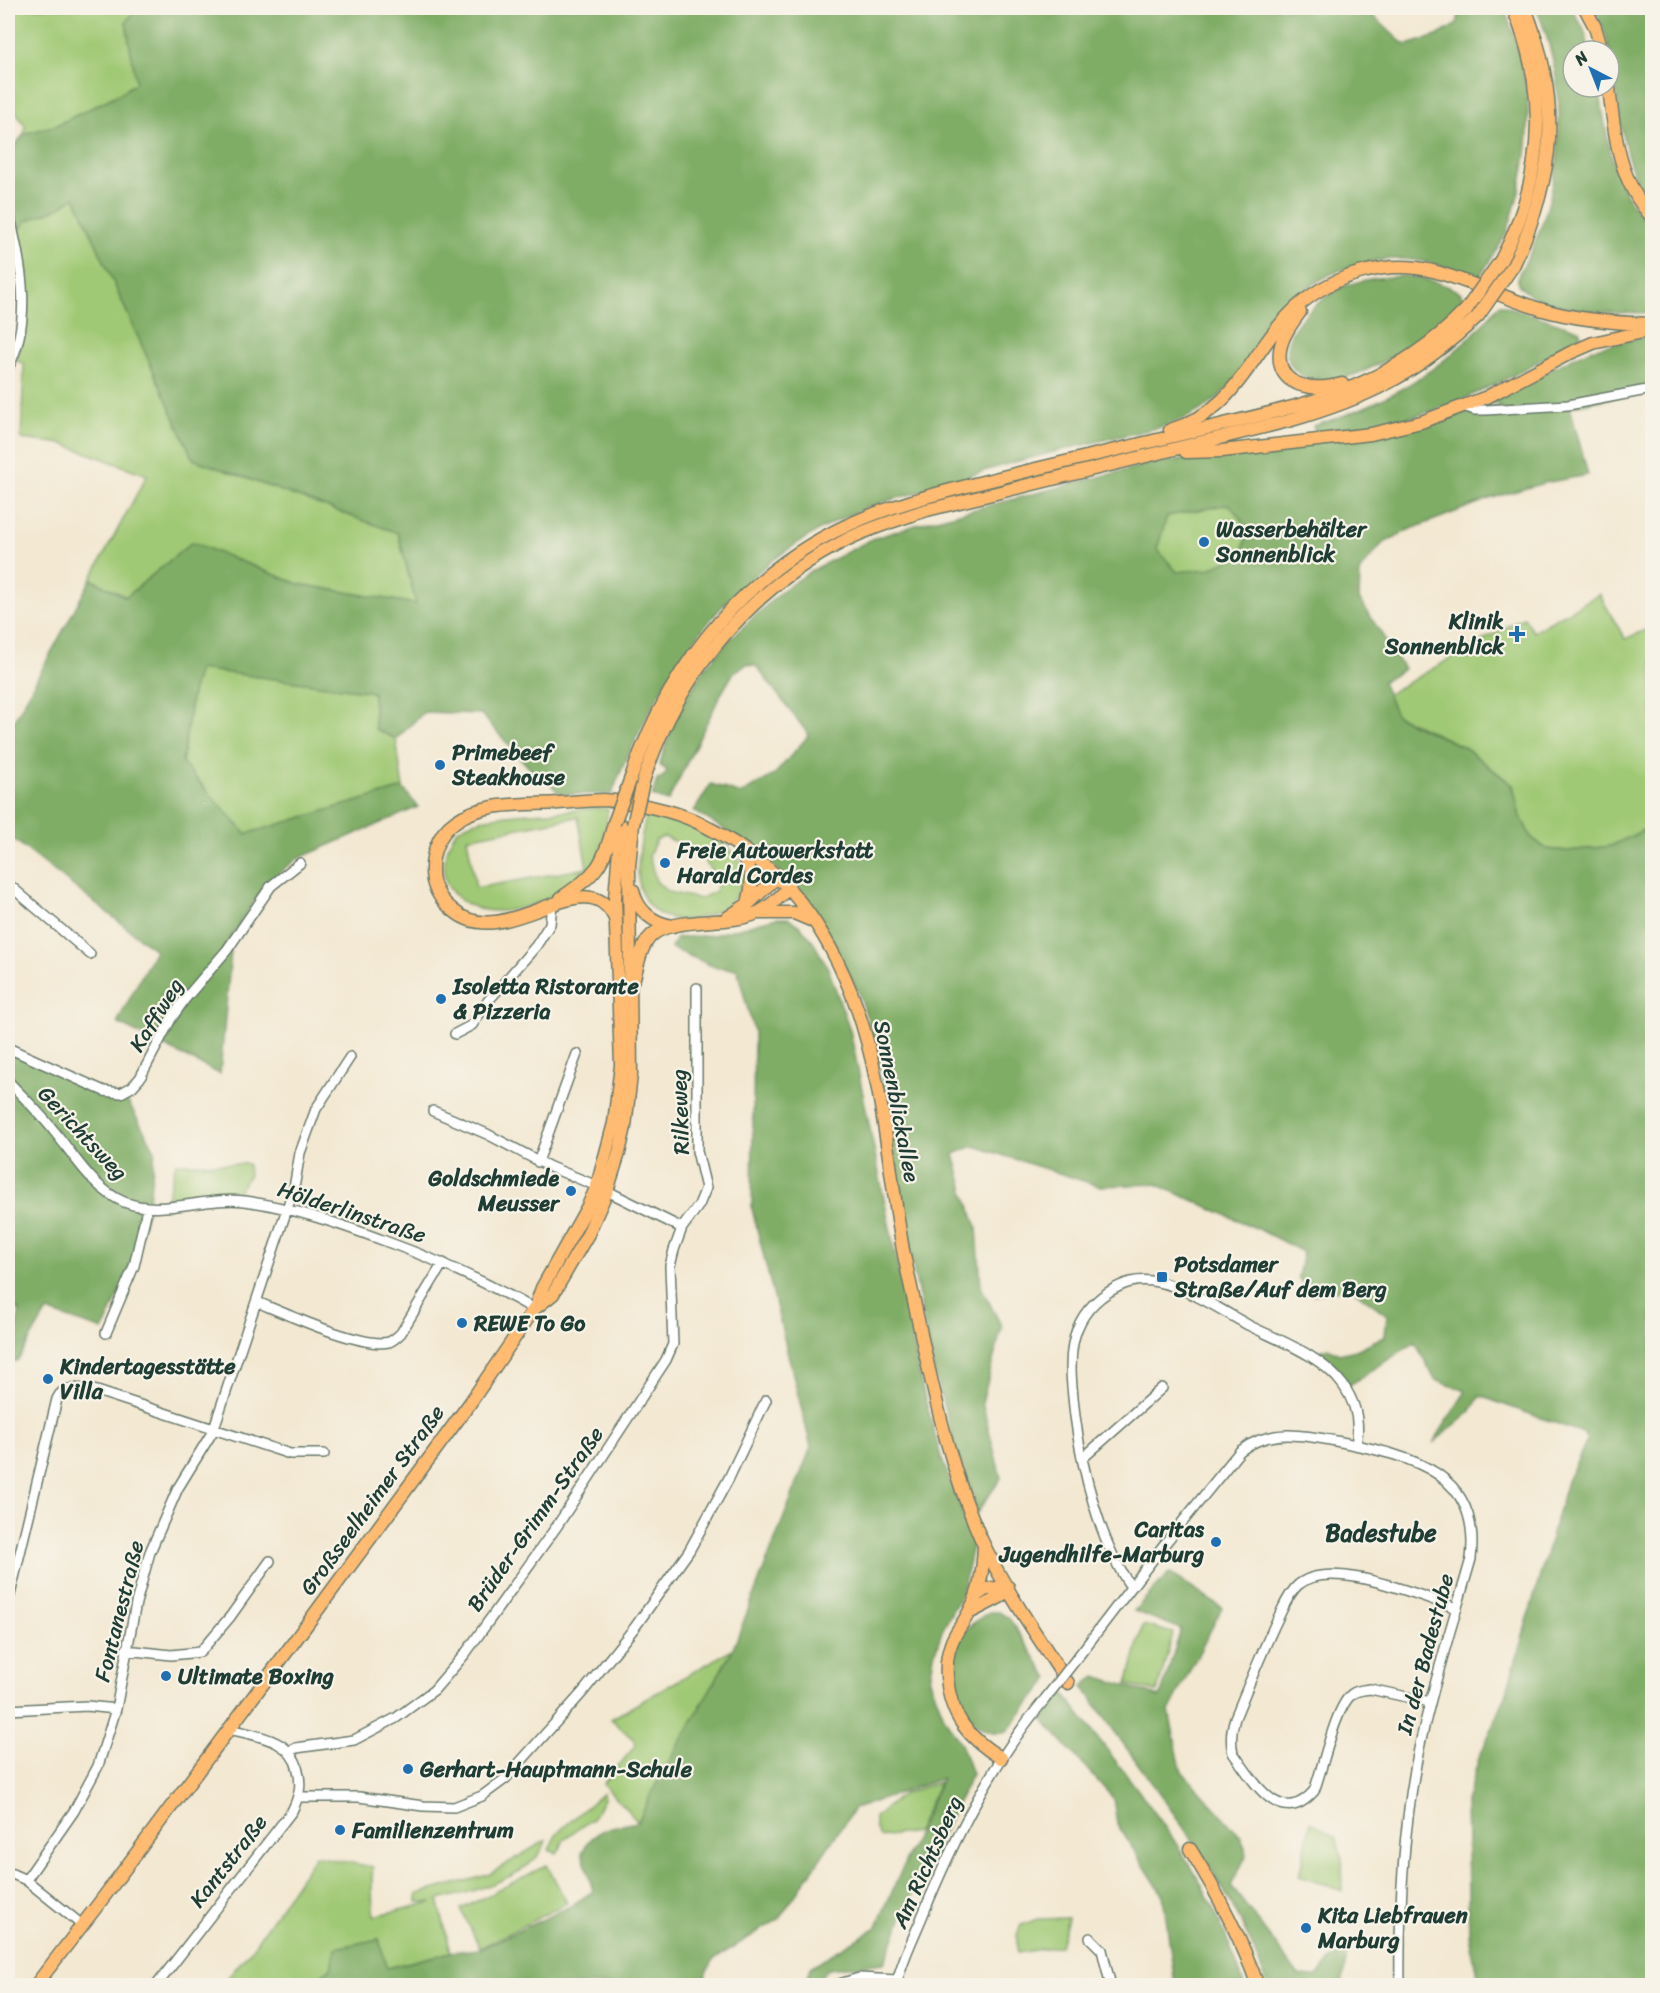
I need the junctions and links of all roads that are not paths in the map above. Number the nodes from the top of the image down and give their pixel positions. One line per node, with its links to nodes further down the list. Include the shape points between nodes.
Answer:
1 (1513, 8): 11 (main road, bridge, via 1528,49 1537,108 1534,165 1522,212 1501,260 1466,310)
2 (1525, 8): 16 (main road, bridge, via 1547,77 1549,147 1543,186 1527,236 1513,266 1478,316 1449,344 1373,392 1332,409)
3 (1585, 8): 4 (main road)
4 (1598, 39)
5 (1611, 99): 7 (main road, via 1626,175)
6 (8, 209): 12 (street, via 23,287 21,328)
7 (1653, 217)
8 (1314, 294): 9 (main road, via 1359,273 1405,267 1440,273 1569,316); 11 (main road, via 1282,341 1280,359 1290,379 1302,386 1328,387); 15 (main road, via 1286,318 1219,405 1188,424 1139,437)
9 (1653, 324)
10 (1653, 330): 14 (main road, via 1616,337 1570,353)
11 (1402, 363): 15 (main road, via 1321,399)
12 (8, 368)
13 (1653, 389): 14 (street, via 1568,405 1475,410)
14 (1466, 407): 16 (main road, via 1371,434)
15 (1113, 450): 17 (main road, bridge, via 895,507 843,527 797,553 761,580 696,649 660,709 632,775)
16 (1158, 454): 17 (main road, bridge, via 927,510 848,539 786,577 734,624 707,655 671,711)
17 (623, 824): 20 (main road); 24 (main road, via 594,874); 28 (main road, via 616,872)
18 (737, 845): 21 (main road, Sonnenblickallee); 24 (main road, Sonnenblickallee, via 687,818 604,800 479,811 454,822 439,841 432,865 435,888 460,916 500,923); 25 (main road, via 750,870 752,888)
19 (300, 863): 35 (street, Kaffweg, via 271,886 227,951 185,999 140,1078 126,1091 104,1091)
20 (629, 866): 30 (main road, via 639,906 657,922); 33 (main road, Großseelheimer Straße)
21 (778, 876): 23 (main road, Sonnenblickallee); 25 (main road)
22 (8, 884): 31 (street)
23 (789, 887): 26 (main road); 29 (main road, Sonnenblickallee)
24 (552, 904): 28 (main road, via 589,896 605,903); 34 (street, via 550,924 537,946 472,1025)
25 (748, 904): 27 (main road)
26 (759, 913): 27 (main road); 29 (main road, via 794,913)
27 (723, 920): 30 (main road)
28 (616, 921): 41 (main road, via 621,1065)
29 (814, 922): 55 (main road, Sonnenblickallee, via 842,970 865,1036 904,1254 939,1418)
30 (674, 926): 33 (main road, via 660,930 646,941)
31 (90, 954)
32 (698, 988): 44 (street, Rilkeweg, via 697,1151 706,1188)
33 (630, 993): 41 (main road, Großseelheimer Straße, via 631,1075 626,1118 619,1153)
34 (455, 1034)
35 (8, 1048)
36 (577, 1054): 40 (street)
37 (350, 1058): 43 (street, Fontanestraße, via 316,1109 300,1153)
38 (8, 1081): 42 (street, Gerichtsweg, via 108,1192)
39 (433, 1111): 40 (street)
40 (538, 1162): 41 (street)
41 (602, 1188): 44 (street); 47 (main road, Großseelheimer Straße, via 588,1234 570,1268 553,1294)
42 (147, 1209): 43 (street, Hölderlinstraße, via 232,1200); 48 (street, via 134,1266)
43 (287, 1209): 45 (street, Hölderlinstraße, via 346,1226); 46 (street, Fontanestraße)
44 (682, 1228): 69 (street, Brüder-Grimm-Straße, via 670,1266 674,1328 670,1352 557,1526 465,1654 434,1690 376,1730 354,1740)
45 (443, 1263): 46 (street, via 401,1333 386,1342 333,1332); 47 (street, Hölderlinstraße)
46 (256, 1302): 51 (street, Fontanestraße)
47 (534, 1309): 68 (main road, Großseelheimer Straße, via 459,1418)
48 (106, 1333)
49 (1162, 1388): 54 (street)
50 (766, 1400): 71 (street, via 689,1551 629,1635 505,1779 482,1796 454,1807 358,1797)
51 (213, 1431): 53 (street, via 290,1454); 60 (street, via 97,1391 68,1388 59,1394); 63 (street, Fontanestraße, via 178,1488 150,1552)
52 (1356, 1445): 54 (street, via 1358,1424 1350,1397 1322,1364 1173,1286 1142,1280 1119,1286 1095,1302 1073,1339 1071,1381); 58 (street, In der Badestube, via 1300,1434 1282,1434 1249,1444); 61 (street, In der Badestube, via 1422,1463 1445,1479 1462,1501 1473,1528 1473,1543)
53 (324, 1454)
54 (1083, 1458): 58 (street, via 1098,1519 1117,1567)
55 (984, 1544): 57 (main road, Sonnenblickallee); 59 (main road)
56 (270, 1561): 63 (street, via 200,1652 171,1655)
57 (1008, 1587): 59 (main road, via 986,1589); 62 (main road, via 1000,1598); 64 (main road, Sonnenblickallee)
58 (1131, 1587): 70 (street, In der Badestube, bridge)
59 (977, 1595): 62 (main road)
60 (8, 1603)
61 (1457, 1608): 65 (street, In der Badestube); 65 (street, via 1357,1577 1333,1574 1308,1578 1297,1585 1271,1631 1235,1718 1233,1753 1266,1795 1280,1805 1297,1804 1314,1791 1340,1708 1351,1695 1370,1689)
62 (969, 1614): 70 (main road, via 949,1652 948,1690 952,1707 965,1728)
63 (126, 1650): 66 (street, Fontanestraße)
64 (1068, 1683)
65 (1430, 1702): 83 (street, In der Badestube, via 1404,1857)
66 (116, 1709): 67 (street, via 87,1706); 74 (street, Fontanestraße, via 87,1789)
67 (8, 1710)
68 (229, 1729): 69 (street, via 269,1739); 75 (main road, Großseelheimer Straße)
69 (290, 1751): 71 (street, via 300,1777)
70 (1001, 1758): 77 (street, Am Richtsberg, via 956,1840)
71 (299, 1797): 79 (street, Kantstraße)
72 (1190, 1849): 82 (main road, via 1233,1927)
73 (8, 1872): 74 (street)
74 (26, 1880): 75 (street)
75 (82, 1925): 78 (main road, Großseelheimer Straße)
76 (1090, 1938): 81 (street, via 1106,1959)
77 (897, 1983): 80 (street, via 859,1978)
78 (35, 1986)
79 (156, 1986)
80 (833, 1986)
81 (1111, 1986)
82 (1258, 1986)
83 (1400, 1986)

